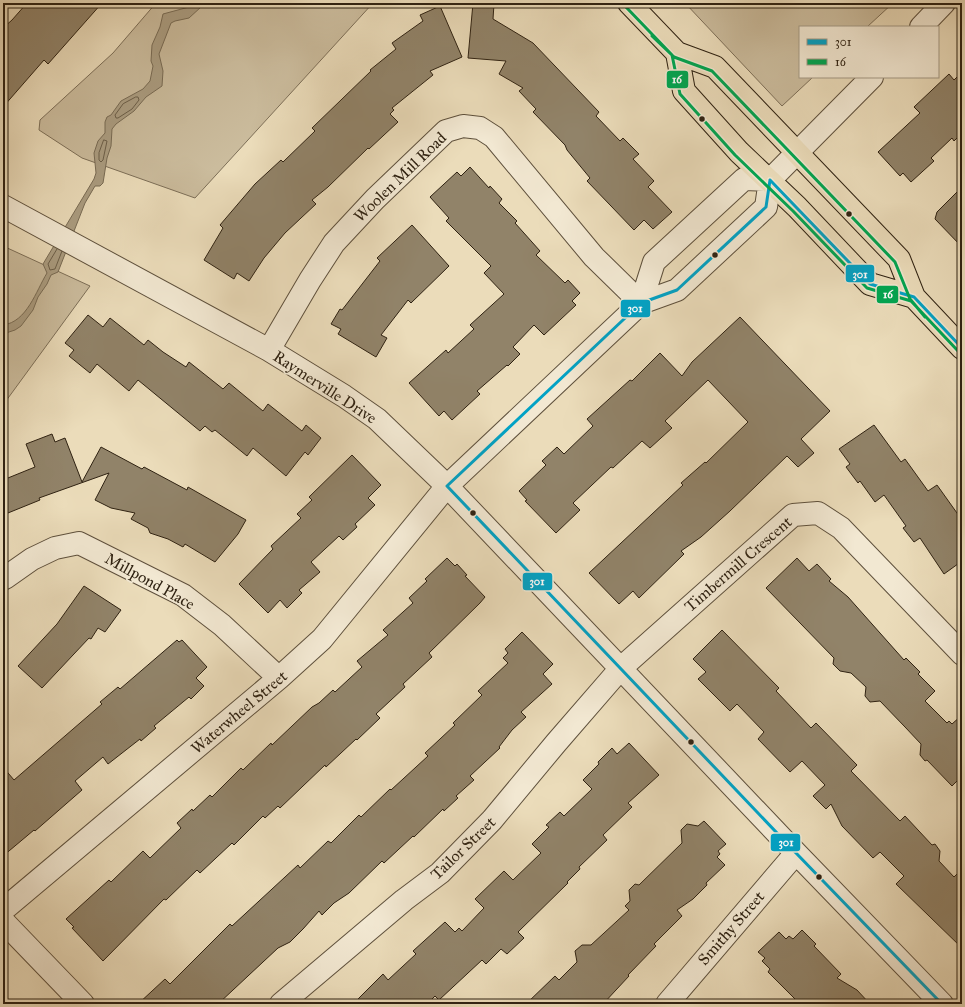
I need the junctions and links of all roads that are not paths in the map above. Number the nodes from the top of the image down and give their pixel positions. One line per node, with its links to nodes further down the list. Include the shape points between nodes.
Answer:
1 (628, 3): 4 (main road)
2 (944, 3): 3 (street)
3 (922, 26)
4 (677, 53): 6 (main road, via 715,67); 7 (main road, via 684,91 739,152)
5 (871, 78): 6 (street)
6 (798, 153): 7 (street); 9 (main road, via 899,259)
7 (770, 180): 9 (main road, via 870,284); 10 (street, via 766,207 676,290); 10 (street, via 744,179 654,262)
8 (3, 206): 12 (street, Raymerville Drive)
9 (914, 297): 11 (main road)
10 (641, 303): 12 (street, Woolen Mill Road, via 594,257 494,137 480,128 463,126 446,131 375,199 334,243); 13 (street, Waterwheel Street)
11 (962, 348)
12 (268, 350): 13 (street, Raymerville Drive, via 377,419)
13 (446, 486): 16 (street, Raymerville Drive); 17 (street, Waterwheel Street, via 322,639)
14 (5, 578): 17 (street, Millpond Place, via 32,559 55,548 79,544 183,595 222,625)
15 (962, 654): 16 (street, Timbermill Crescent, via 841,528 818,513 793,515)
16 (620, 668): 18 (street, Raymerville Drive); 22 (street, Tailor Street, via 497,815 440,873 404,900)
17 (279, 678): 19 (street, Waterwheel Street)
18 (796, 853): 23 (street, Smithy Street); 24 (street, Raymerville Drive)
19 (3, 910)
20 (3, 920): 21 (street)
21 (83, 1004)
22 (281, 1004)
23 (667, 1004)
24 (942, 1004)

